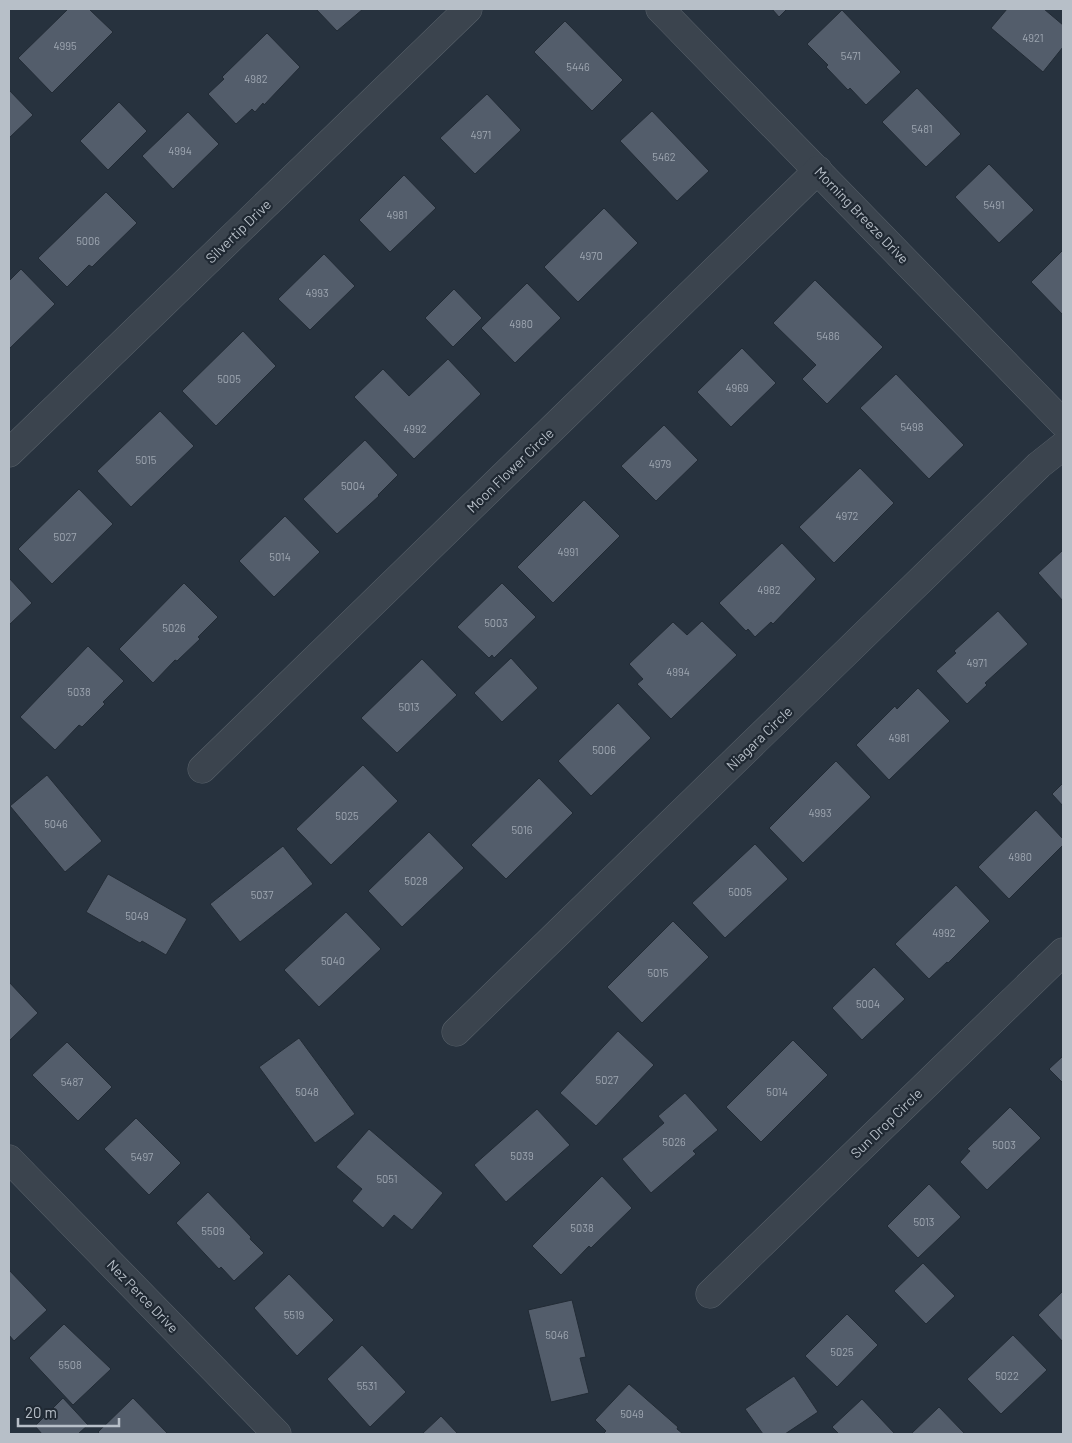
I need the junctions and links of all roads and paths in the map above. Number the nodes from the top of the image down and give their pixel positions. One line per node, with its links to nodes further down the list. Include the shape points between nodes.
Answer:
1 (468, 9): 6 (street, Silvertip Drive)
2 (660, 9): 3 (street, Morning Breeze Drive)
3 (818, 170): 4 (street, Morning Breeze Drive); 7 (street, Moon Flower Circle)
4 (1063, 422)
5 (1063, 446): 9 (street, Niagara Circle, via 1039,465)
6 (9, 453)
7 (202, 769)
8 (1063, 952): 11 (street, Sun Drop Circle)
9 (456, 1032)
10 (9, 1158): 12 (street, Nez Perce Drive)
11 (710, 1294)
12 (277, 1434)

